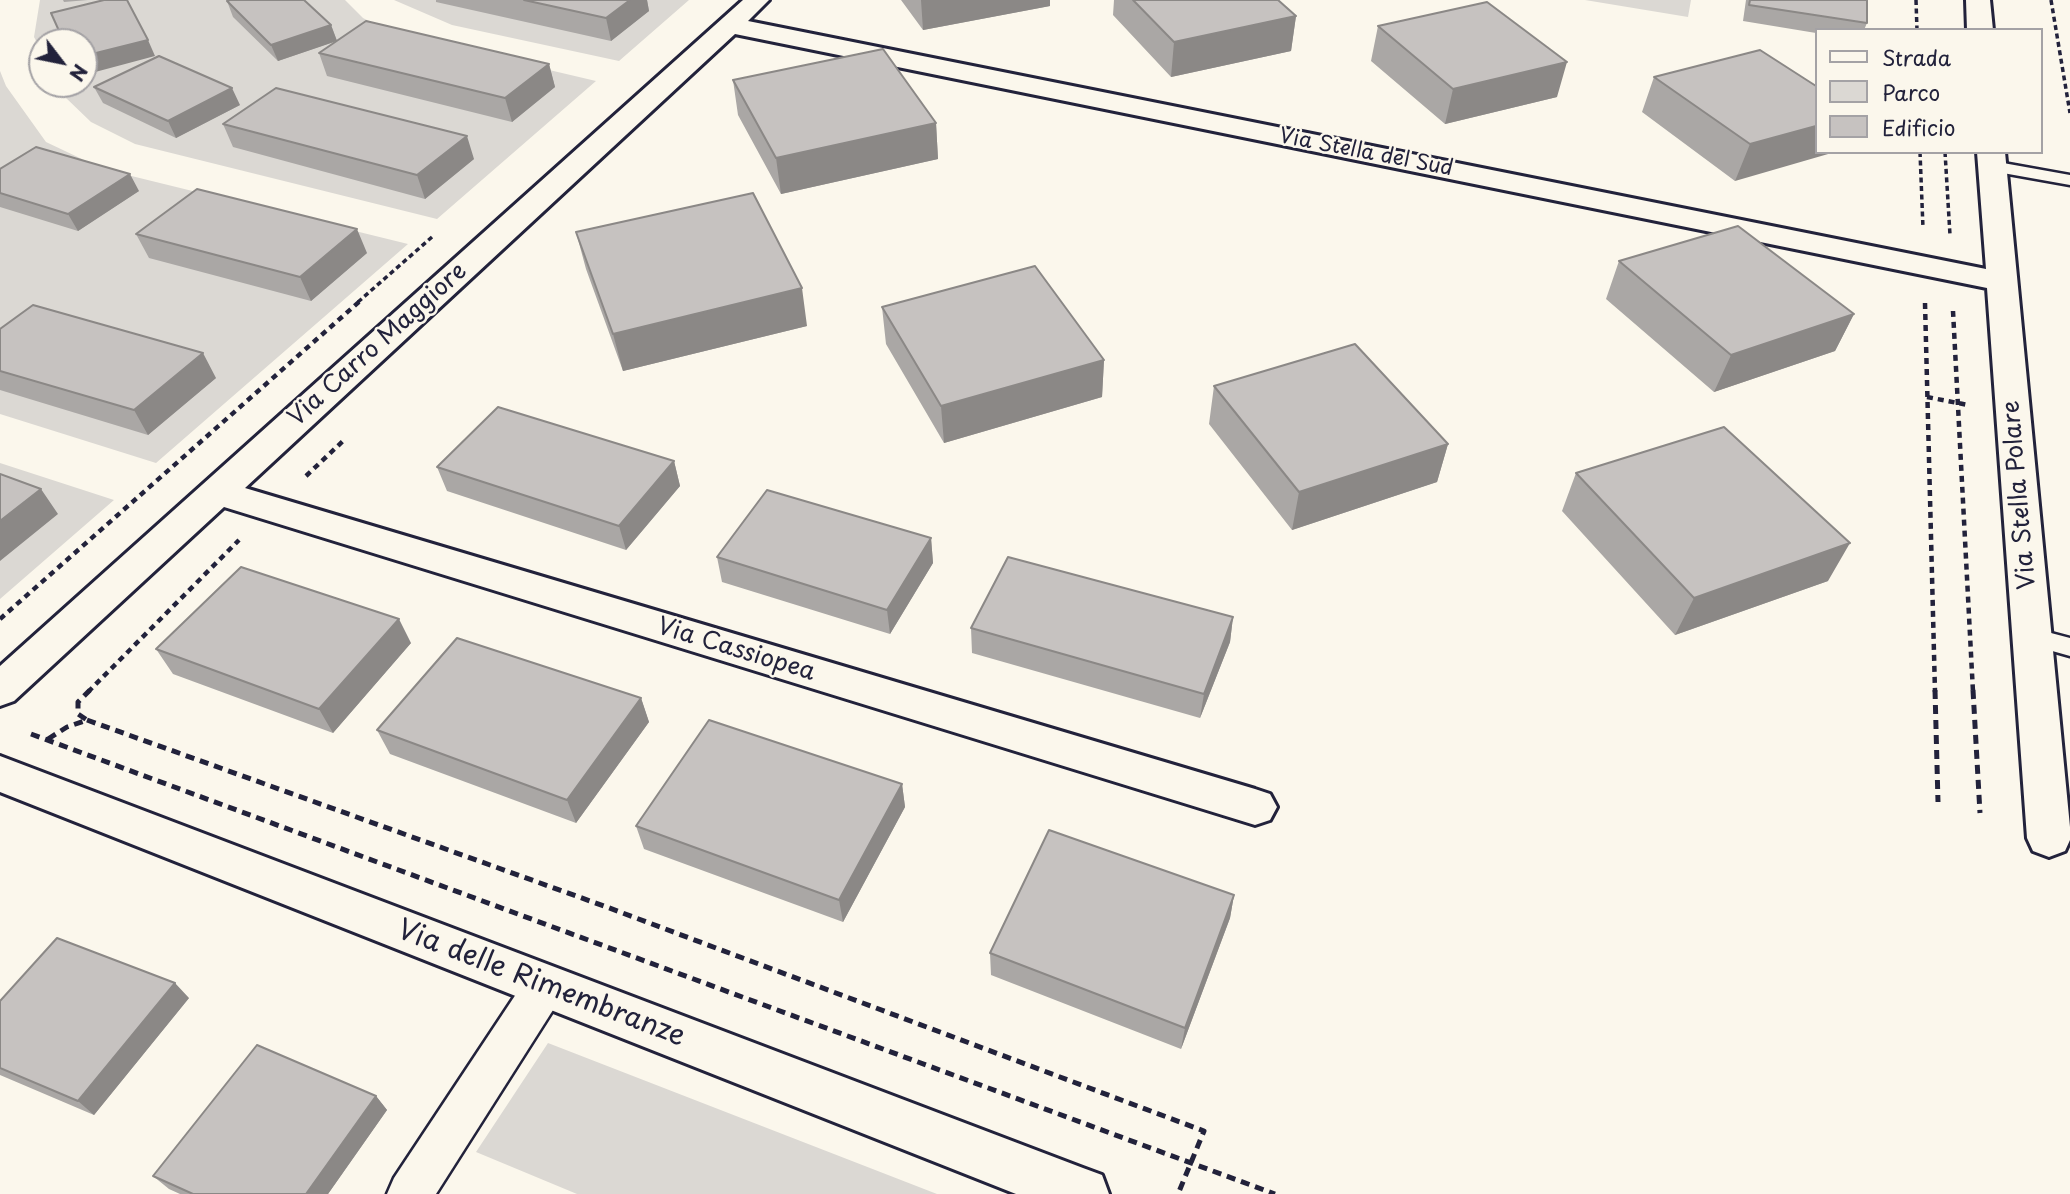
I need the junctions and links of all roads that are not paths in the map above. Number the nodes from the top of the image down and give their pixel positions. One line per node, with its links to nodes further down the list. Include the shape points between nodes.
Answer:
1 (757, 0): 3 (street, Via Carro Maggiore)
2 (1978, 0): 4 (street)
3 (730, 24): 7 (street, Via Stella del Sud); 8 (street, Via Carro Maggiore)
4 (1980, 28)
5 (1991, 159): 6 (lane); 7 (street, Via Stella Polare)
6 (2070, 180)
7 (2002, 282): 9 (street, Via Stella Polare)
8 (217, 492): 11 (street, Via Carro Maggiore); 13 (street, Via Cassiopea)
9 (2032, 637): 10 (lane); 14 (street, Via Stella Polare)
10 (2070, 647)
11 (0, 690)
12 (5, 776): 15 (street, Via delle Rimembranze)
13 (1255, 807)
14 (2049, 838)
15 (545, 986): 16 (street); 17 (street, Via delle Rimembranze)
16 (410, 1194)
17 (1083, 1194)

